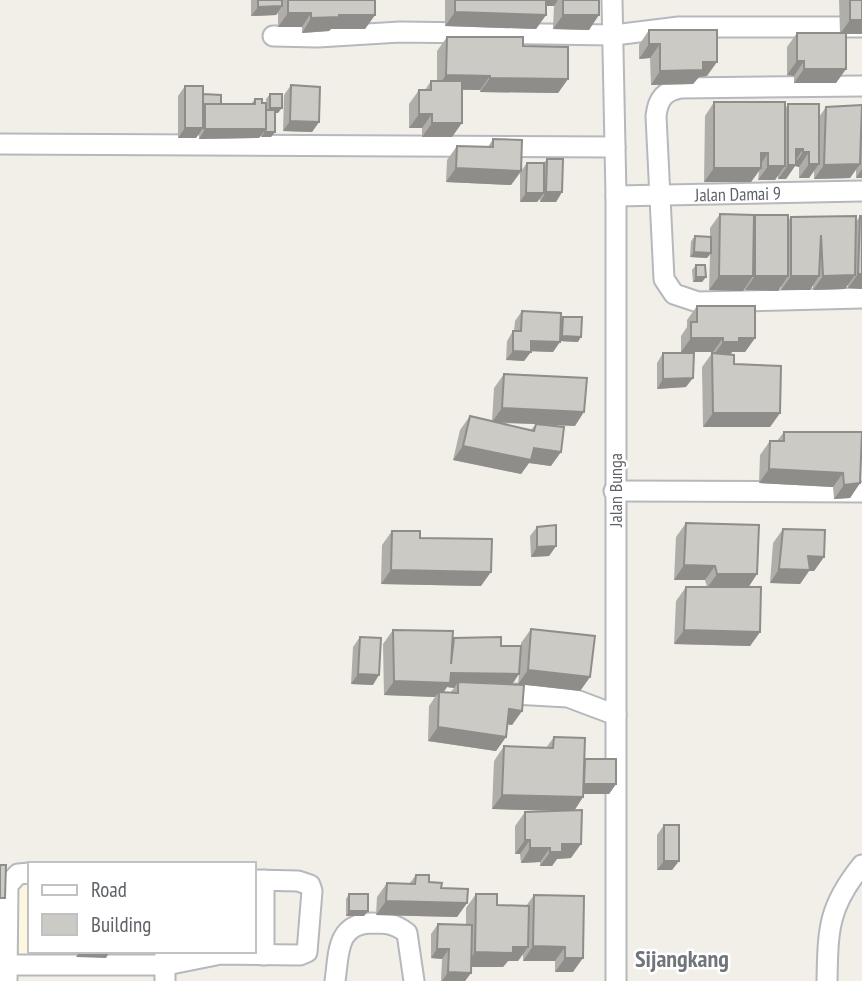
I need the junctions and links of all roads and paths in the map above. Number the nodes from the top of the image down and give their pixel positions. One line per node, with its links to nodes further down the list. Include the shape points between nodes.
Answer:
1 (612, 0): 3 (street, Jalan Bunga)
2 (862, 27): 3 (street, via 678,27)
3 (614, 35): 4 (street, via 400,32); 7 (street, Jalan Bunga)
4 (273, 36)
5 (862, 86): 10 (street, via 681,88 665,93 656,116)
6 (0, 144): 7 (street)
7 (615, 146): 9 (street, Jalan Bunga)
8 (862, 191): 10 (street, Jalan Damai 9)
9 (616, 196): 10 (street, Jalan Damai 9); 12 (street, Jalan Bunga)
10 (661, 196): 11 (street, via 664,279 674,294 698,302)
11 (862, 298)
12 (614, 491): 13 (street); 15 (street, Jalan Bunga)
13 (862, 492)
14 (514, 694): 15 (street, via 568,697)
15 (616, 715): 25 (street, Jalan Bunga)
16 (862, 865): 26 (street, via 834,907)
17 (28, 873): 22 (street, via 18,874 8,885)
18 (259, 880): 20 (street); 20 (street, via 306,882 312,891 307,952)
19 (221, 953): 20 (street); 21 (street)
20 (264, 955)
21 (165, 966): 22 (street)
22 (7, 973)
23 (335, 981): 24 (street, via 345,933 360,923 388,922 407,933)
24 (414, 981)
25 (616, 981)
26 (827, 981)

